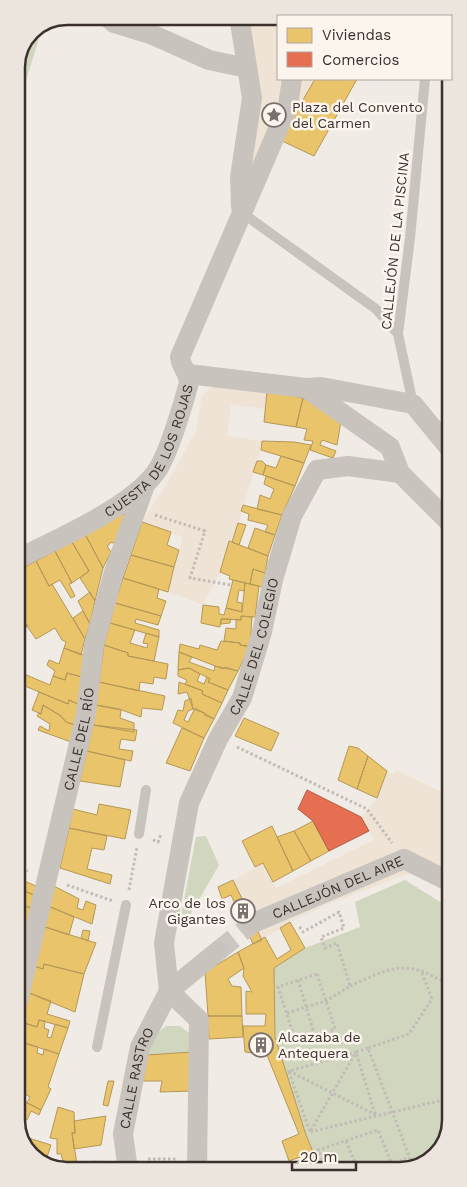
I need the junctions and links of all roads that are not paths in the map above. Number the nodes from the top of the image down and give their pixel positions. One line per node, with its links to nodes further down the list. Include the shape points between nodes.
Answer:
1 (124, 25): 3 (street, via 209,60)
2 (240, 25): 3 (street)
3 (247, 68): 6 (street, via 252,98 240,178)
4 (292, 80): 6 (street, via 288,106)
5 (425, 80): 7 (lane, CALLEJÓN DE LA PISCINA)
6 (241, 212): 7 (lane, via 376,308); 8 (street, CUESTA DE LOS ROJAS, via 180,357)
7 (398, 334): 10 (lane, CALLEJÓN DE LA PISCINA)
8 (188, 374): 9 (street); 13 (street, CUESTA DE LOS ROJAS, via 187,390 170,441 157,472)
9 (306, 388): 10 (street, via 321,386); 12 (street, via 390,447)
10 (413, 404): 11 (street)
11 (442, 439)
12 (400, 473): 14 (street); 23 (street, CALLE DEL COLEGIO, via 348,466 317,470 292,516 242,698 218,738 189,803 164,944)
13 (147, 481): 15 (street, CUESTA DE LOS ROJAS, via 122,502); 22 (street, CALLE DEL RÍO, via 114,572 94,645 86,714)
14 (442, 515)
15 (25, 555)
16 (146, 790): 17 (lane)
17 (139, 834)
18 (442, 878): 20 (street, CALLEJÓN DEL AIRE, via 404,859)
19 (126, 905): 24 (lane)
20 (253, 923)
21 (218, 951): 23 (street)
22 (25, 973)
23 (169, 991): 25 (street, CALLE RASTRO, via 140,1047 123,1134); 26 (street, via 199,1020)
24 (97, 1047)
25 (127, 1162)
26 (197, 1162)

